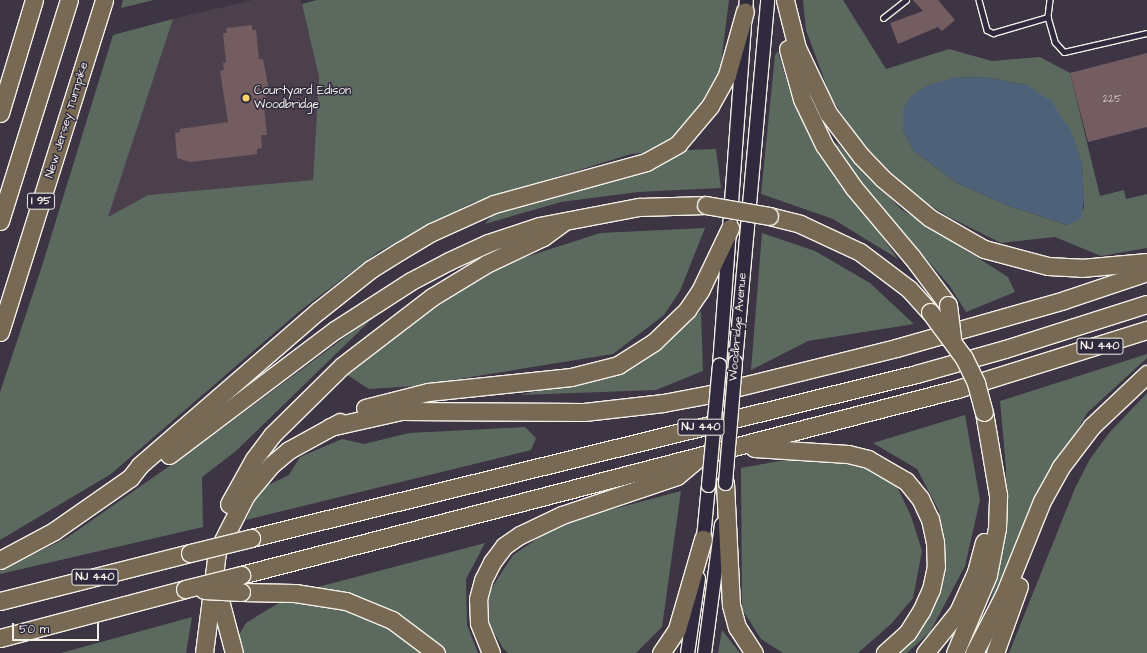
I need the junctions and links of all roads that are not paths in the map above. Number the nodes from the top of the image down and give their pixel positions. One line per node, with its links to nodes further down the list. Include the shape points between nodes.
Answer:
1 (104, 0): 23 (highway, New Jersey Turnpike / I 95)
2 (766, 0): 32 (main road, Woodbridge Avenue, bridge, via 735,361)
3 (785, 0): 19 (highway, via 797,48 828,113 861,156 882,178 930,218 984,249 1048,266 1081,268); 24 (highway, bridge, via 789,51 794,73 802,99 824,145 854,188 948,305)
4 (906, 0): 10 (lane)
5 (979, 0): 11 (lane, via 987,30 993,33)
6 (1050, 0): 11 (lane)
7 (69, 1): 16 (highway, I 95)
8 (745, 5): 18 (main road, Woodbridge Avenue); 31 (highway, via 727,75 710,106 678,144 646,162 494,204 438,229 400,251 372,269 318,311 140,465)
9 (33, 6): 13 (highway)
10 (883, 18)
11 (1048, 18): 12 (lane, via 1055,42 1064,52)
12 (1147, 33)
13 (8, 88): 14 (highway); 15 (highway)
14 (0, 109)
15 (0, 113)
16 (0, 221)
17 (562, 223): 24 (highway, bridge, via 632,208 706,205 800,224 860,252 909,289); 31 (highway, via 538,226 488,244 411,281 335,330 145,473); 33 (highway, via 543,237 486,264 432,297 370,343 317,389 272,435 254,460 225,514)
18 (730, 228): 27 (highway, via 700,291 687,310 654,342 618,364 570,377 428,392 399,398 367,407); 32 (main road, Woodbridge Avenue, bridge, via 719,365)
19 (1147, 262)
20 (1147, 272): 27 (highway, via 1064,300 896,348 670,402 584,412 401,411)
21 (1147, 304): 38 (highway, NJ 440, bridge, via 1012,347 916,374)
22 (1147, 330): 28 (highway, NJ 440, via 957,389)
23 (0, 332)
24 (952, 340): 29 (highway, bridge, via 976,383)
25 (1147, 374): 26 (highway)
26 (1092, 426): 51 (highway, via 1060,468 1042,501 1004,595); 52 (highway, via 1064,472 1050,504)
27 (330, 427): 33 (highway, via 289,450 271,465 246,495)
28 (739, 447): 30 (highway, NJ 440); 48 (highway, via 832,452 862,457 889,469 906,481 920,498 930,519 935,542 936,566 931,589 922,611 907,633)
29 (993, 455): 49 (highway, via 988,525 976,572 958,612); 50 (highway, via 998,495 997,528 988,575)
30 (698, 457): 37 (highway, NJ 440, bridge); 43 (highway, via 677,476 562,515 504,546 483,580 478,599 479,623)
31 (130, 478): 35 (highway, via 54,531)
32 (716, 484): 34 (main road, Woodbridge Avenue); 46 (main road, Woodbridge Avenue, via 717,564); 47 (highway, via 731,606 737,627)
33 (224, 535): 36 (highway)
34 (703, 539): 44 (highway, via 677,629); 45 (main road, Woodbridge Avenue)
35 (0, 560)
36 (214, 569): 40 (highway); 41 (highway, via 217,593)
37 (185, 589): 39 (highway, NJ 440); 42 (highway, bridge, via 295,593 346,601 392,620)
38 (0, 601)
39 (0, 638)
40 (204, 653)
41 (234, 653)
42 (436, 653)
43 (491, 653)
44 (662, 653)
45 (687, 653)
46 (704, 653)
47 (754, 653)
48 (885, 653)
49 (925, 653)
50 (955, 653)
51 (974, 653)
52 (995, 653)

